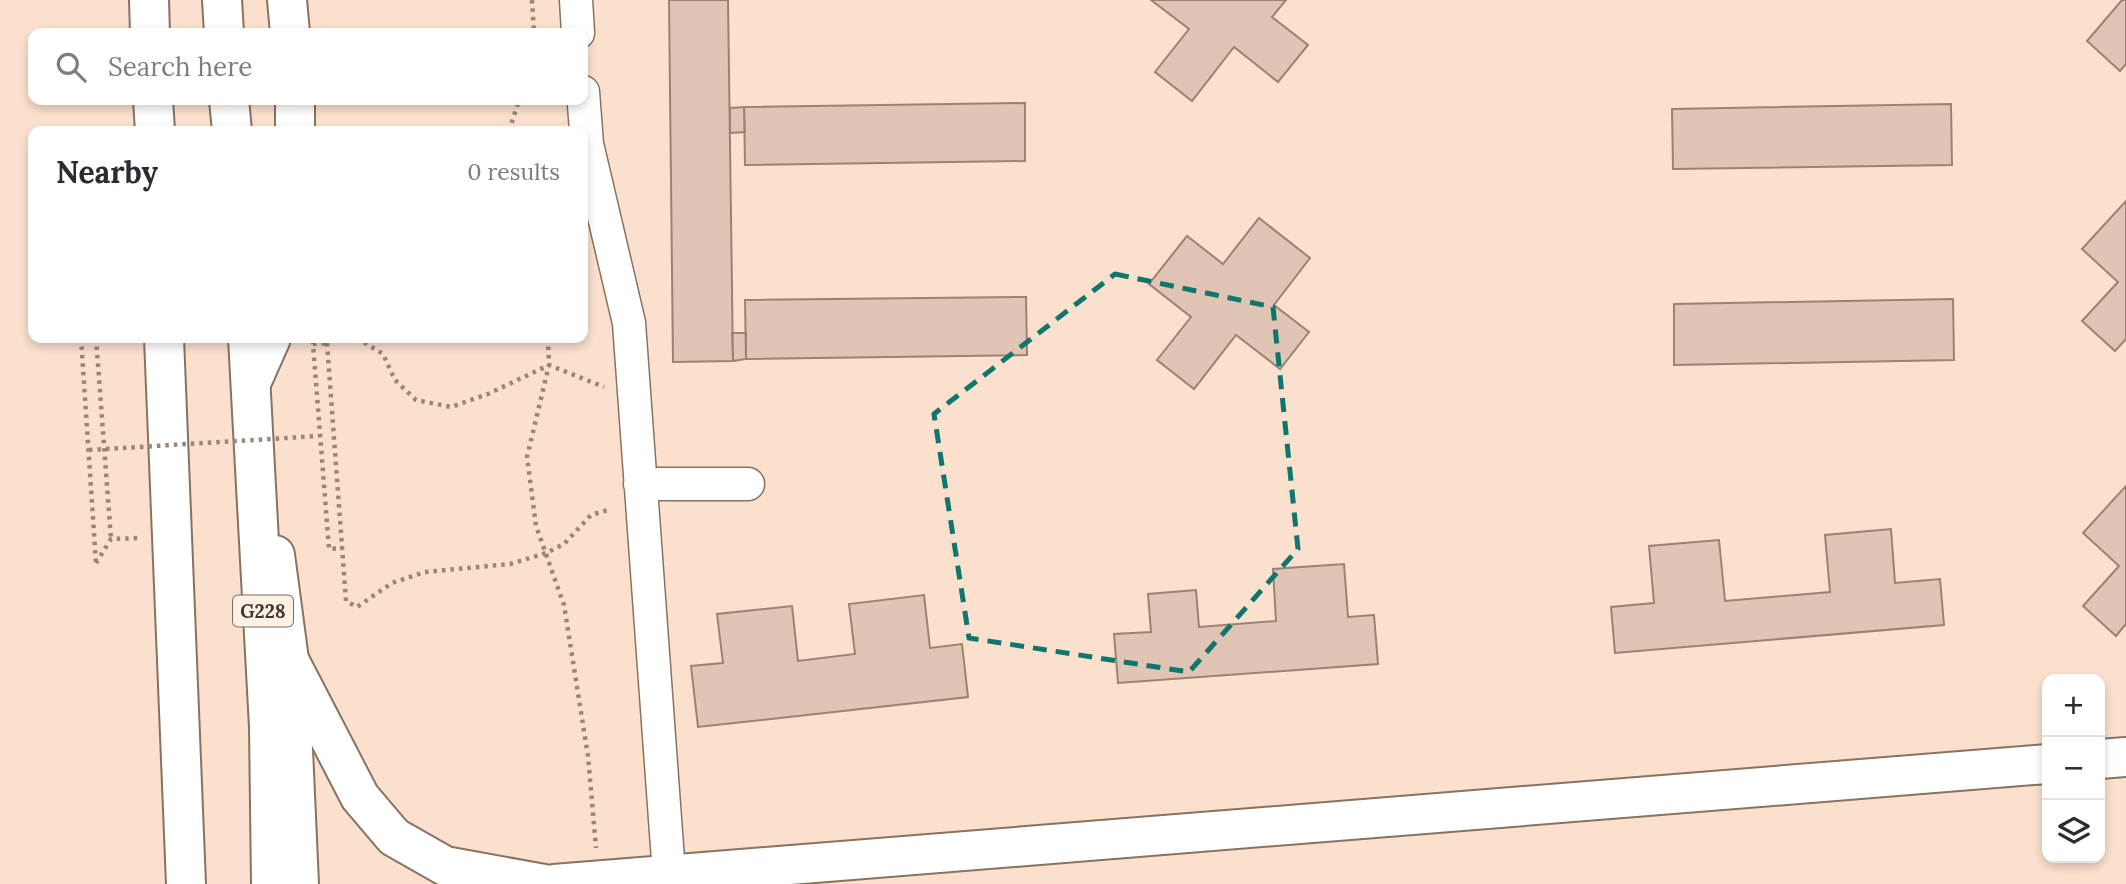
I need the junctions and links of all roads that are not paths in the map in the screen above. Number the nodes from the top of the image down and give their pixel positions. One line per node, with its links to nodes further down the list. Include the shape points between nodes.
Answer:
1 (149, 0): 5 (main road)
2 (222, 0): 6 (main road)
3 (287, 0): 7 (main road)
4 (576, 0): 8 (street)
5 (150, 28)
6 (224, 28)
7 (290, 28)
8 (578, 28)
9 (153, 105): 13 (main road)
10 (229, 105): 14 (main road)
11 (295, 105): 15 (main road)
12 (584, 105): 16 (street)
13 (155, 126)
14 (232, 126)
15 (295, 126)
16 (586, 126)
17 (588, 148): 23 (street, via 629,323)
18 (164, 343): 29 (main road)
19 (248, 343): 21 (main road, G228)
20 (269, 343): 21 (main road)
21 (251, 383): 24 (main road); 30 (main road, G228, via 269,727)
22 (748, 484): 23 (street)
23 (641, 492): 28 (street)
24 (289, 660): 31 (main road); 32 (main road, via 360,797 394,837 445,866)
25 (2126, 757): 26 (main road)
26 (2105, 759)
27 (2042, 764): 28 (main road)
28 (669, 874): 33 (main road)
29 (186, 884)
30 (271, 884)
31 (299, 884)
32 (544, 884)
33 (554, 884)

